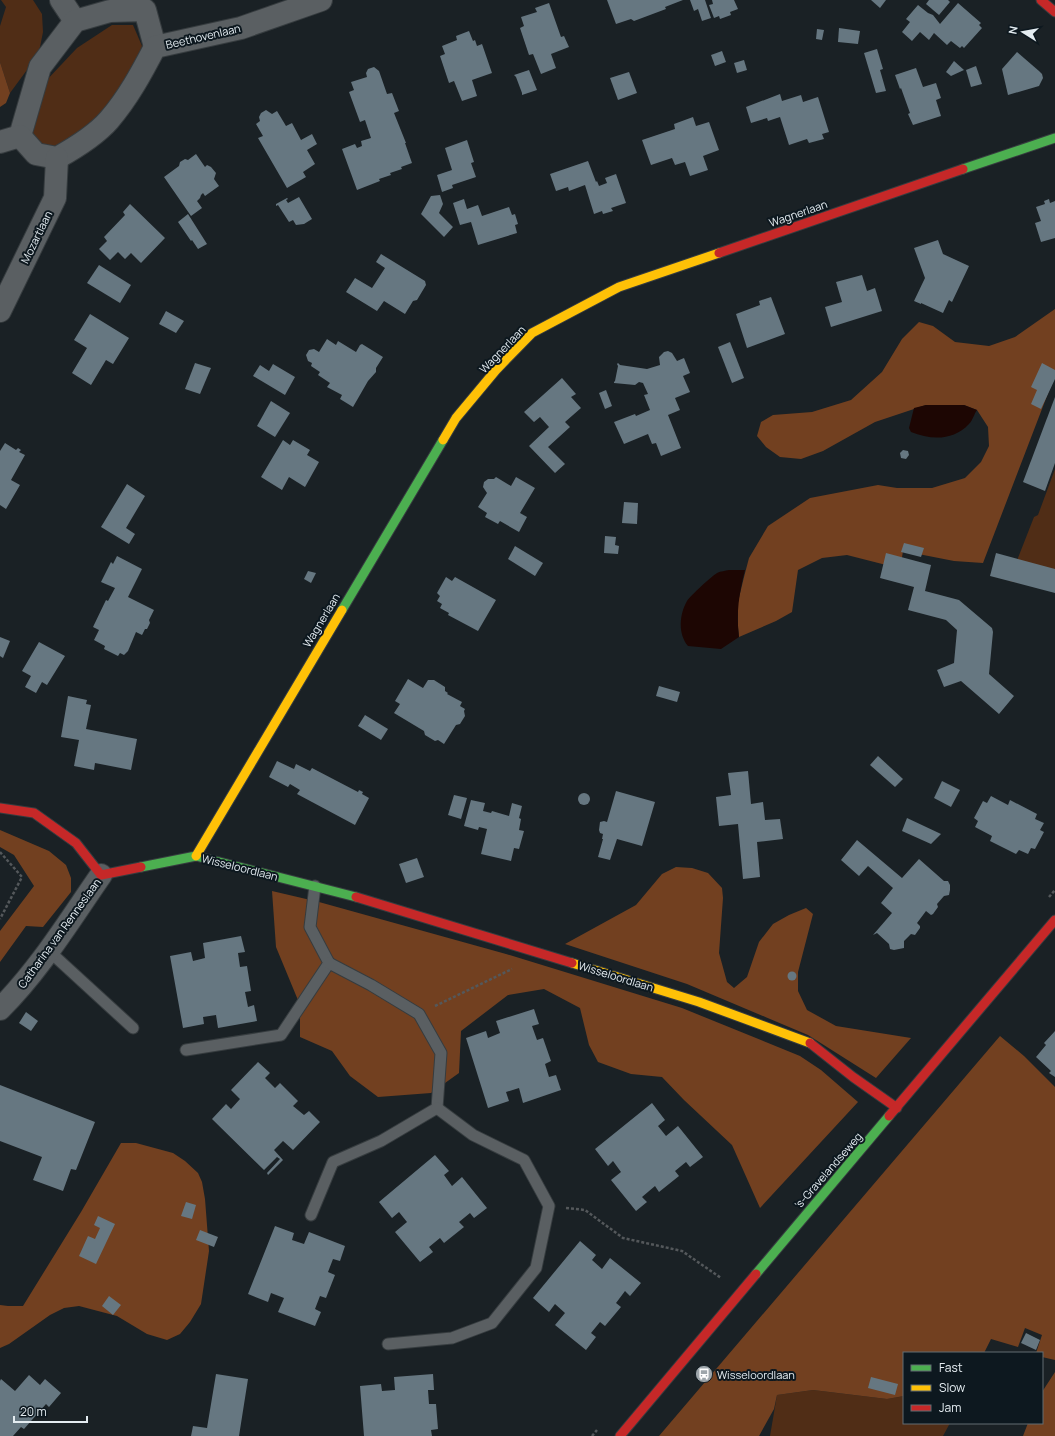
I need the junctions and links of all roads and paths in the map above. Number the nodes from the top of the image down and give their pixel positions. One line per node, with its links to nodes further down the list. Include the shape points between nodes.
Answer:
1 (61, 0): 5 (street)
2 (321, 0): 6 (street, Beethovenlaan, via 241,28)
3 (1041, 0): 4 (street)
4 (1055, 12)
5 (75, 21): 6 (street, via 110,11 145,10); 8 (street, via 40,67)
6 (155, 47): 9 (street, Beethovenlaan, via 136,82 109,120 80,145)
7 (1055, 138): 13 (street, Wagnerlaan, via 619,286 532,333 496,370 456,418)
8 (10, 139): 9 (street, via 36,154)
9 (57, 158): 10 (street, Mozartlaan, via 55,198)
10 (0, 311)
11 (0, 808): 14 (street, via 34,813 76,843)
12 (0, 852): 16 (path, via 22,877)
13 (196, 856): 14 (street, Wisseloordlaan); 15 (street, Wisseloordlaan)
14 (101, 874): 18 (street, Catharina van Renneslaan)
15 (315, 886): 19 (street, Wisseloordlaan); 20 (lane, via 310,927)
16 (0, 919)
17 (1055, 920): 26 (street, 's-Gravelandseweg)
18 (48, 951): 21 (street, Catharina van Renneslaan, via 16,993); 23 (lane)
19 (544, 954): 22 (path); 26 (street, Wisseloordlaan, via 699,1002 810,1044)
20 (329, 963): 22 (lane); 24 (lane, via 281,1035)
21 (0, 1009)
22 (418, 1014): 25 (lane, via 441,1053)
23 (133, 1028)
24 (186, 1050)
25 (437, 1108): 27 (lane, via 473,1135 524,1160); 28 (lane, via 380,1141 333,1162)
26 (897, 1108): 31 (street, 's-Gravelandseweg)
27 (549, 1206): 29 (path, via 585,1210 623,1238 682,1250); 30 (lane, via 536,1268 492,1323 452,1338)
28 (311, 1215)
29 (723, 1280)
30 (388, 1344)
31 (620, 1436)

